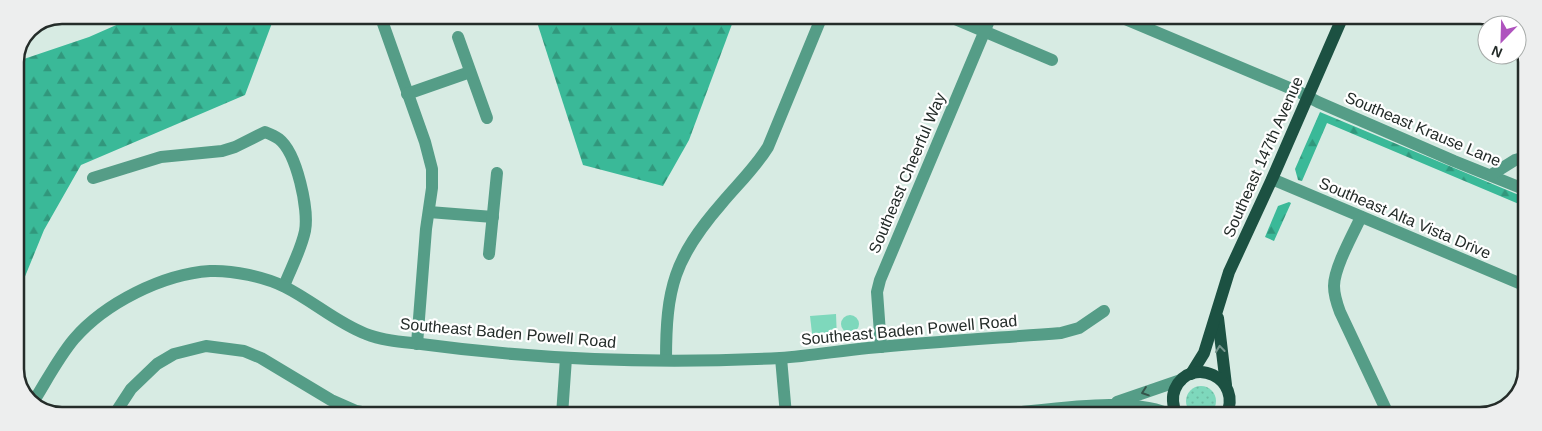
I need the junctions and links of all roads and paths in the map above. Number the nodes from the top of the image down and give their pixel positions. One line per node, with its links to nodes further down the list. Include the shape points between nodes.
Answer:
1 (383, 24): 11 (street)
2 (819, 24): 32 (street, via 768,147 756,166 710,216 682,256 669,300)
3 (967, 24): 7 (street)
4 (987, 24): 7 (street, Southeast Cheerful Way)
5 (1137, 24): 12 (street, Southeast Krause Lane)
6 (1339, 24): 12 (main road, Southeast 147th Avenue)
7 (984, 31): 9 (street); 29 (street, Southeast Cheerful Way, via 880,280 877,292)
8 (458, 37): 10 (street)
9 (1052, 60)
10 (470, 72): 11 (street); 13 (street)
11 (407, 94): 20 (street, via 432,169)
12 (1307, 96): 16 (street, Southeast Krause Lane); 18 (main road, Southeast 147th Avenue)
13 (487, 118)
14 (1518, 159): 16 (street)
15 (497, 173): 21 (street)
16 (1491, 175): 19 (street, Southeast Krause Lane)
17 (93, 178): 25 (street, via 161,157 222,151 265,132 280,140 299,177 305,210 303,237)
18 (1272, 179): 22 (street, Southeast Alta Vista Drive); 27 (main road, Southeast 147th Avenue, via 1229,272)
19 (1518, 187)
20 (429, 212): 21 (street); 28 (street)
21 (493, 217): 23 (street)
22 (1361, 217): 24 (street, Southeast Alta Vista Drive); 45 (street, via 1337,271 1335,298)
23 (490, 254)
24 (1518, 283)
25 (284, 286): 28 (street, Southeast Baden Powell Road, via 368,335); 35 (street, Southeast Baden Powell Road, via 246,275 212,271 145,288 105,310 84,328 72,341)
26 (1104, 311): 29 (street, Southeast Baden Powell Road, via 1080,328 1061,333)
27 (1217, 313): 33 (main road, Southeast 147th Avenue, via 1204,353); 34 (main road, Southeast 147th Avenue, one-way to 27)
28 (417, 344): 30 (street, Southeast Baden Powell Road)
29 (881, 347): 31 (street, Southeast Baden Powell Road)
30 (566, 358): 32 (street, Southeast Baden Powell Road); 39 (street)
31 (781, 358): 32 (street, Southeast Baden Powell Road); 40 (street)
32 (666, 360)
33 (1186, 377): 34 (main road, via 1197,372 1210,373); 36 (street, one-way to 36); 43 (main road, Southeast 147th Avenue, via 1175,389)
34 (1226, 385): 44 (main road, Southeast 147th Avenue)
35 (36, 397)
36 (1110, 405): 41 (street); 42 (street)
37 (119, 407): 38 (street, via 156,364 174,354 206,346 244,351 261,358)
38 (347, 407)
39 (563, 407)
40 (785, 407)
41 (1087, 407)
42 (1148, 407)
43 (1174, 407)
44 (1228, 407)
45 (1385, 407)

